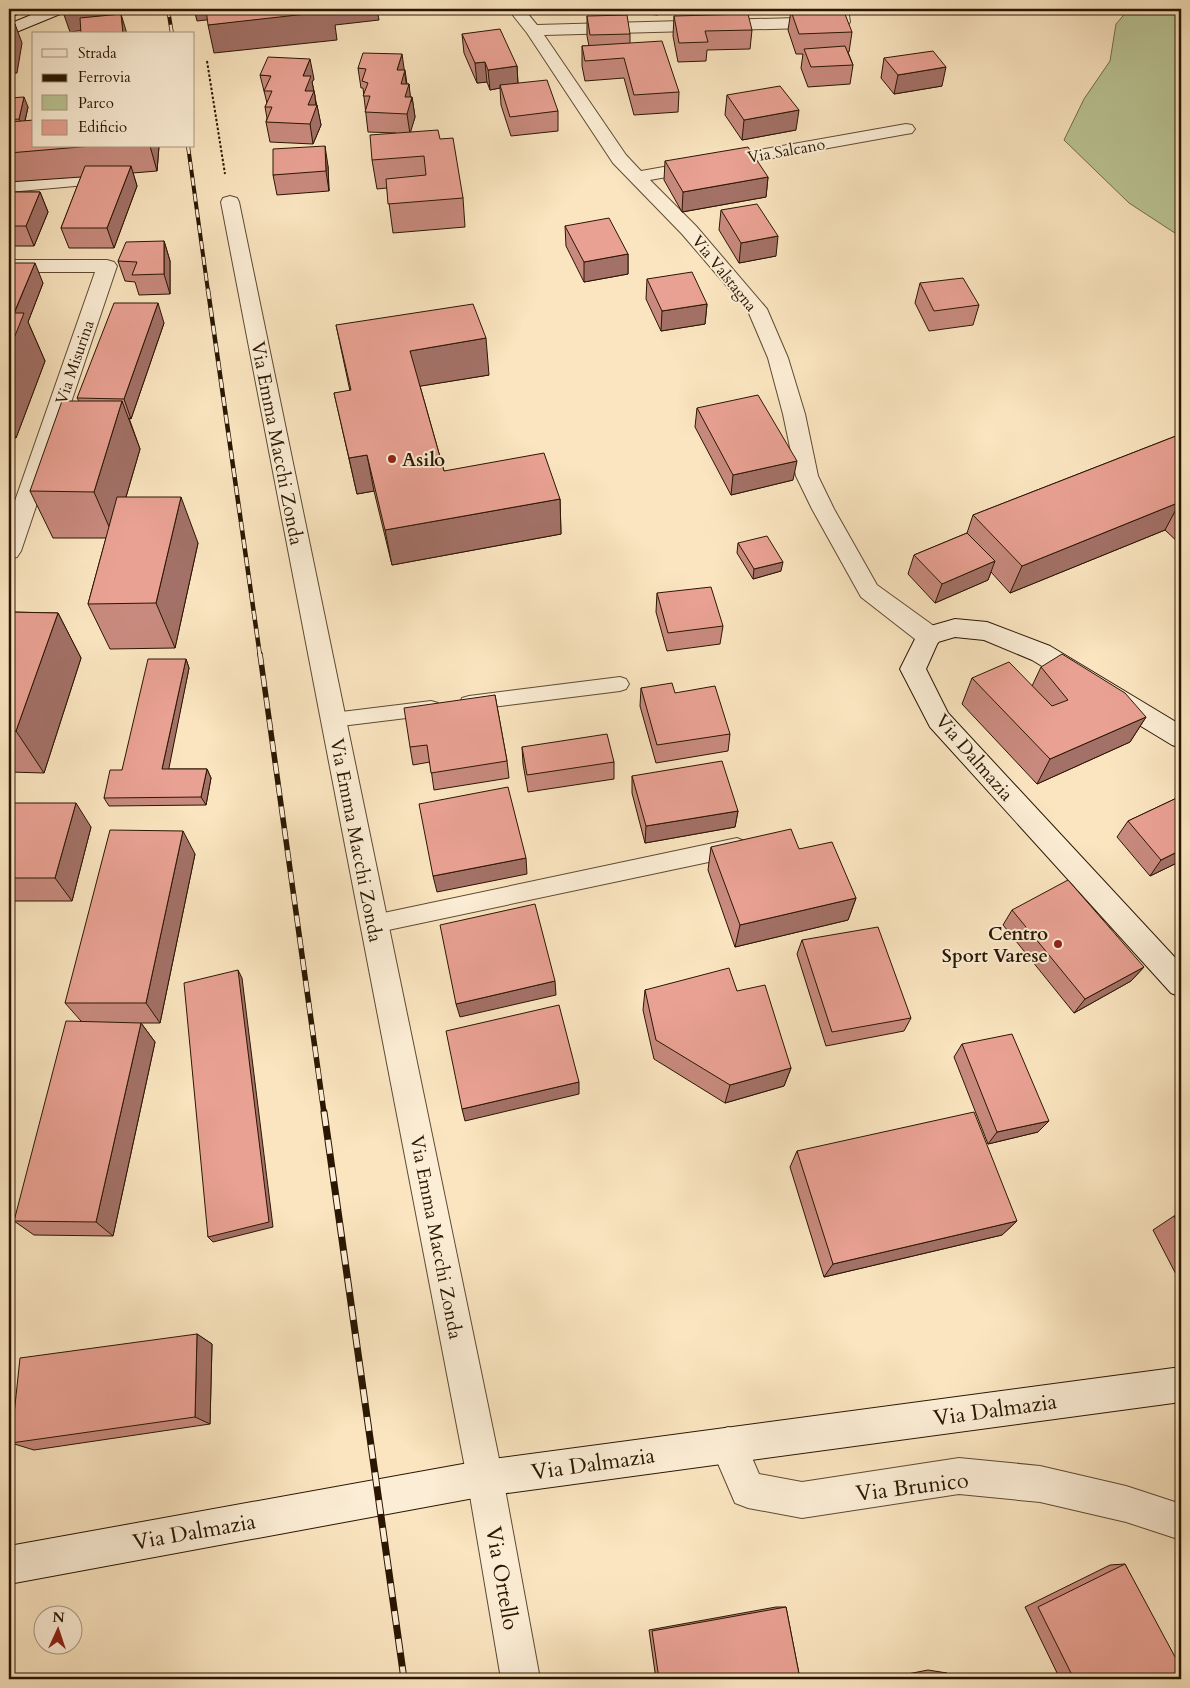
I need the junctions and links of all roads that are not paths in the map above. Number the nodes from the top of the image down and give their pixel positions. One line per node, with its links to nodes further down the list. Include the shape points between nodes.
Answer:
1 (59, 9): 4 (street)
2 (516, 9): 6 (street, Via Valstagna)
3 (840, 9): 6 (street, via 842,22)
4 (37, 14): 5 (street)
5 (9, 30)
6 (533, 30): 8 (street, Via Valstagna, via 619,159)
7 (906, 129): 8 (street, Via Salcano)
8 (637, 177): 14 (street, Via Valstagna, via 690,230 757,309 778,358 807,476 823,509 869,590)
9 (102, 179): 10 (street)
10 (9, 187)
11 (230, 202): 16 (street, Via Emma Macchi Zonda)
12 (9, 266): 13 (street, Via Misurina, via 107,266)
13 (9, 551)
14 (929, 636): 17 (street, via 955,628 987,631 1041,652); 20 (street, Via Dalmazia, via 913,669 939,720)
15 (620, 684): 16 (lane)
16 (333, 720): 19 (street, Via Emma Macchi Zonda)
17 (1181, 738)
18 (745, 845): 19 (lane)
19 (374, 924): 23 (street, Via Emma Macchi Zonda)
20 (1181, 984)
21 (1181, 1384): 22 (street, Via Dalmazia)
22 (728, 1446): 23 (street, Via Dalmazia); 24 (street, Via Brunico, via 748,1490 802,1500 959,1476 1040,1484 1126,1504)
23 (485, 1478): 25 (street, Via Dalmazia); 26 (street, Via Ortello)
24 (1181, 1522)
25 (9, 1565)
26 (521, 1679)

